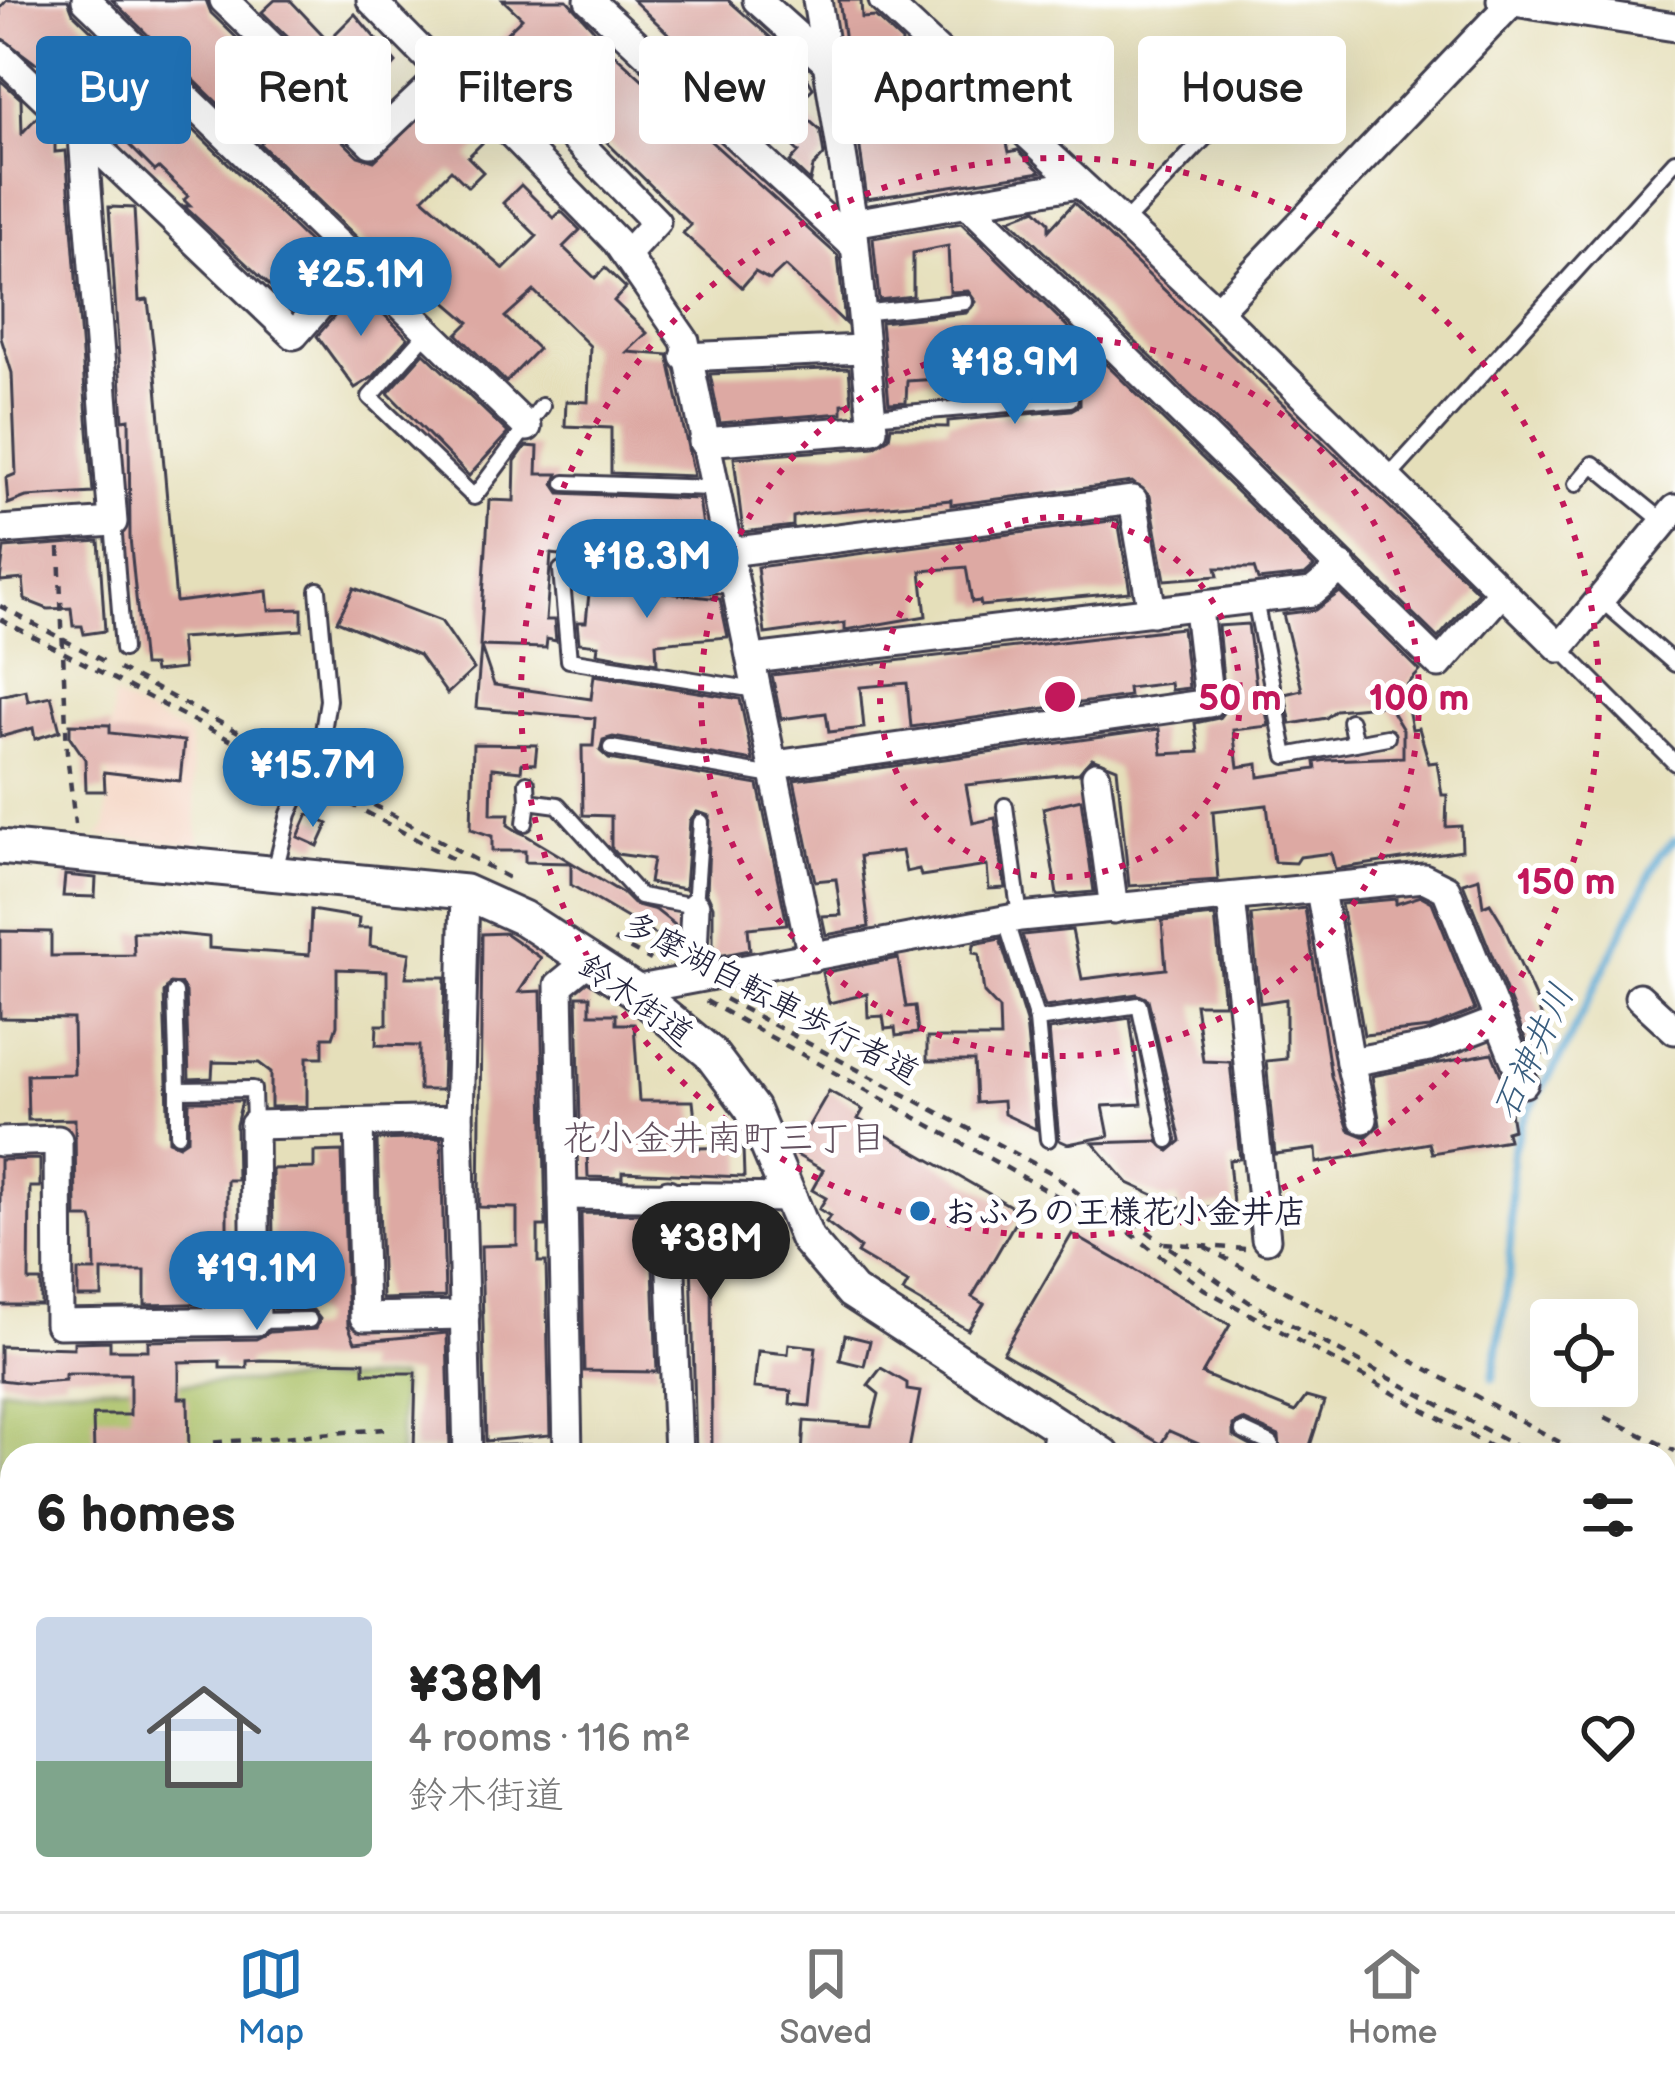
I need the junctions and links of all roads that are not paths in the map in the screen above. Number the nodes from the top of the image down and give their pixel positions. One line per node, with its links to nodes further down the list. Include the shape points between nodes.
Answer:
1 (86, 0): 26 (street)
2 (224, 0): 3 (street, via 371,143 444,74)
3 (370, 0)
4 (589, 0): 24 (street)
5 (758, 0): 12 (street)
6 (817, 0): 12 (street)
7 (883, 0): 10 (street)
8 (1506, 1): 9 (street); 28 (street)
9 (1675, 27)
10 (922, 36)
11 (0, 55): 13 (street)
12 (825, 61): 14 (street)
13 (36, 90)
14 (832, 95)
15 (84, 144): 41 (street)
16 (92, 144): 26 (street, via 295,334)
17 (840, 144): 24 (street)
18 (1036, 144): 21 (street)
19 (1198, 144): 23 (lane)
20 (1675, 161): 37 (lane)
21 (1078, 184): 22 (street); 23 (street)
22 (968, 204): 24 (street); 45 (street)
23 (1122, 225): 28 (street)
24 (852, 233): 29 (street)
25 (626, 255): 25 (street, via 656,222 542,105 511,134); 32 (street, via 685,341)
26 (356, 264): 30 (street)
27 (965, 302): 29 (lane)
28 (1217, 311): 37 (street)
29 (860, 313): 31 (street)
30 (428, 333): 35 (street); 35 (lane, via 370,397 475,497)
31 (862, 349): 32 (street); 34 (street)
32 (685, 357): 36 (street)
33 (1070, 399): 34 (lane)
34 (871, 416): 36 (street, via 873,429)
35 (534, 417)
36 (703, 442): 40 (street)
37 (1388, 478): 48 (street)
38 (565, 483): 40 (lane)
39 (1576, 484): 42 (lane, via 1593,464)
40 (712, 488): 44 (street)
41 (112, 522): 43 (street); 54 (lane)
42 (1669, 523): 49 (street)
43 (0, 530)
44 (729, 552): 46 (street); 52 (street, via 1133,500)
45 (1342, 567): 48 (street, via 1439,664); 50 (street, via 1312,592)
46 (732, 586): 55 (street); 57 (lane, via 561,570 569,660)
47 (318, 590): 71 (lane, via 328,700)
48 (1500, 594): 53 (street)
49 (1600, 599): 53 (street); 56 (lane)
50 (1255, 600): 51 (street); 60 (lane, via 1286,756)
51 (1198, 609): 52 (street); 63 (street, via 1209,703)
52 (1151, 611): 55 (street)
53 (1560, 648): 62 (lane)
54 (123, 649)
55 (753, 659): 57 (street)
56 (1675, 664)
57 (757, 690): 63 (street)
58 (1350, 721): 60 (lane)
59 (1387, 736): 60 (lane)
60 (1355, 742)
61 (610, 748): 63 (lane)
62 (1675, 763)
63 (777, 771): 79 (street)
64 (1096, 776): 76 (street)
65 (527, 783): 66 (lane)
66 (528, 801): 69 (lane); 75 (lane, via 558,805 640,896)
67 (1005, 806): 77 (lane)
68 (700, 822): 75 (lane)
69 (525, 823)
70 (0, 847): 71 (street, 鈴木街道)
71 (275, 871): 73 (street, 鈴木街道)
72 (1320, 890): 74 (street); 85 (street, via 1424,878 1446,889); 87 (street)
73 (465, 892): 78 (street, 鈴木街道); 90 (street)
74 (1231, 897): 76 (street); 101 (street)
75 (695, 906): 80 (street)
76 (1114, 909): 77 (street)
77 (1013, 920): 79 (street); 84 (lane)
78 (592, 947): 81 (street, 鈴木街道); 99 (street, via 559,985)
79 (812, 956): 80 (street)
80 (688, 977): 81 (street)
81 (634, 990): 100 (street, 鈴木街道, via 734,1080)
82 (175, 993): 89 (lane)
83 (1639, 997): 86 (street)
84 (1037, 1020): 95 (lane); 96 (lane, via 1139,1005)
85 (1495, 1022): 87 (street, via 1430,1047); 88 (street)
86 (1675, 1030)
87 (1350, 1063): 91 (street)
88 (1524, 1083)
89 (178, 1090): 93 (lane, via 253,1089); 94 (lane)
90 (459, 1120): 92 (street); 102 (street)
91 (1363, 1120)
92 (359, 1124): 93 (street); 102 (street, via 364,1317)
93 (254, 1125): 104 (street)
94 (178, 1134)
95 (1048, 1139)
96 (1168, 1140)
97 (0, 1142): 104 (street, via 58,1140 59,1324)
98 (668, 1194): 99 (street); 100 (street); 109 (street)
99 (562, 1195): 108 (street)
100 (793, 1198): 106 (street, 鈴木街道, via 808,1239 852,1292)
101 (1266, 1239)
102 (465, 1316): 107 (street)
103 (309, 1320): 104 (lane)
104 (256, 1321)
105 (1243, 1431): 110 (lane)
106 (1051, 1438)
107 (468, 1443)
108 (568, 1443)
109 (678, 1443)
110 (1269, 1443)

